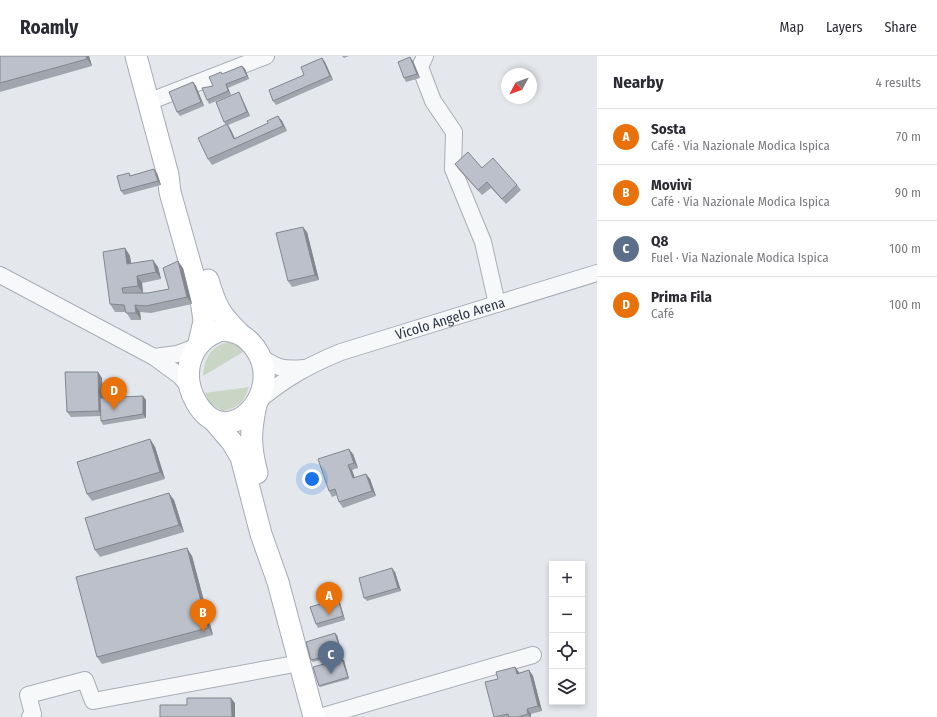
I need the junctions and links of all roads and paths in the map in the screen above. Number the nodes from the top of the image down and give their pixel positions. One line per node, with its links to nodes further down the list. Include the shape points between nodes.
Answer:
1 (136, 56): 4 (main road)
2 (266, 56): 4 (street)
3 (425, 56): 8 (street, via 420,67 433,100 454,132 452,169 483,242)
4 (148, 102): 5 (main road)
5 (168, 175): 9 (main road, via 200,251 215,303 222,315); 10 (main road, via 170,192 202,306 204,321)
6 (597, 273): 8 (street, Vicolo Angelo Arena)
7 (0, 275): 12 (street)
8 (497, 304): 13 (street, Vicolo Angelo Arena, via 341,352)
9 (239, 333): 10 (main road, via 222,330 213,333); 11 (main road, via 249,340)
10 (198, 345): 12 (street, via 177,354); 14 (main road, via 190,367)
11 (260, 356): 13 (street, via 271,364 287,370); 15 (main road, via 264,381)
12 (154, 357): 14 (street, via 180,376)
13 (305, 367): 15 (street)
14 (190, 388): 16 (main road, via 200,407)
15 (257, 403): 16 (main road, via 240,420 228,423); 17 (main road, via 251,438 252,453 271,525)
16 (214, 421): 17 (main road, via 241,457 261,534)
17 (278, 582): 19 (main road)
18 (533, 655): 22 (street)
19 (300, 663): 20 (street, via 93,701 86,680 28,695 33,714); 21 (main road)
20 (30, 717)
21 (314, 717)
22 (320, 717)

